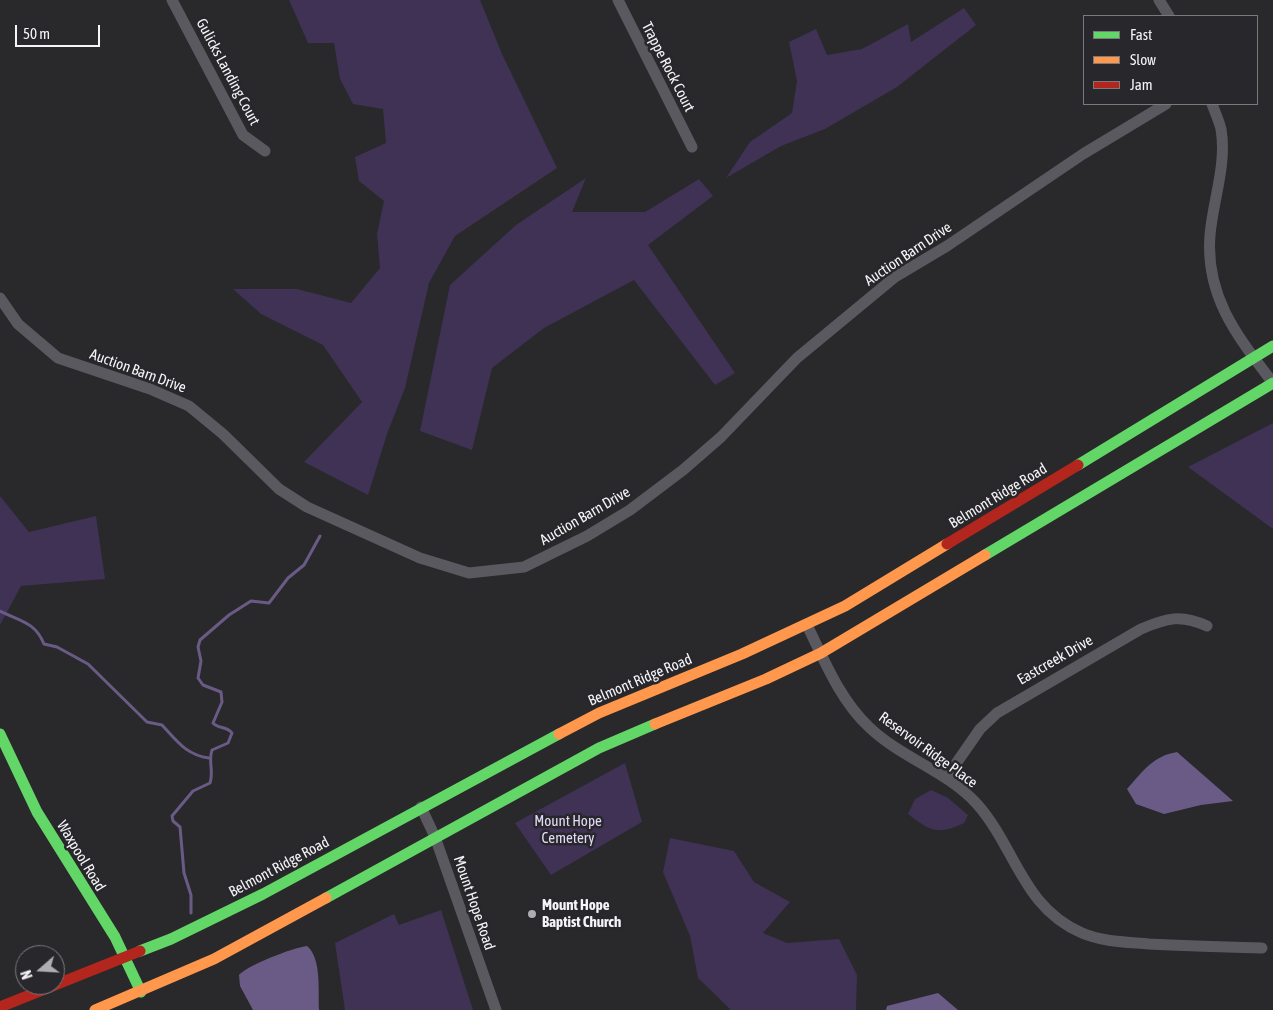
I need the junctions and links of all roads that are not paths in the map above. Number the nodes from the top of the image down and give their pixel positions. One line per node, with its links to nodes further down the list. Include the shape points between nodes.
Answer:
1 (172, 0): 8 (street, Gulicks Landing Court, via 243,135)
2 (618, 0): 7 (street, Trappe Rock Court)
3 (1159, 0): 4 (street)
4 (1168, 15)
5 (1164, 105): 9 (street, Auction Barn Drive, via 895,277 797,358 721,437 683,470 630,510 587,536 524,567 469,573 420,558 307,507 279,489 189,406 150,388 58,358 18,324)
6 (1212, 105): 11 (street, via 1221,129 1221,165 1210,236 1214,283 1225,315)
7 (692, 147)
8 (264, 150)
9 (0, 298)
10 (1273, 346): 11 (main road, Belmont Ridge Road)
11 (1254, 357): 12 (street); 13 (main road, Belmont Ridge Road, via 922,560)
12 (1273, 383): 15 (main road)
13 (807, 625): 15 (street, Reservoir Ridge Place); 18 (main road, Belmont Ridge Road, via 599,714)
14 (1207, 626): 17 (street, Eastcreek Drive, via 1183,617 1162,620 1012,702 980,729)
15 (821, 653): 17 (street, Reservoir Ridge Place, via 848,702 870,728); 19 (main road, via 607,744)
16 (0, 734): 21 (main road, Waxpool Road, via 37,812)
17 (946, 778): 20 (street, Reservoir Ridge Place, via 977,804 1032,894 1065,924 1084,934 1116,942)
18 (421, 807): 19 (street, Mount Hope Road); 21 (main road, Belmont Ridge Road, via 262,894)
19 (435, 837): 22 (main road, via 214,959); 25 (street, Mount Hope Road)
20 (1262, 948)
21 (126, 958): 22 (main road, Waxpool Road); 23 (main road, Belmont Ridge Road)
22 (140, 992): 24 (main road)
23 (0, 1007)
24 (95, 1010)
25 (496, 1010)

